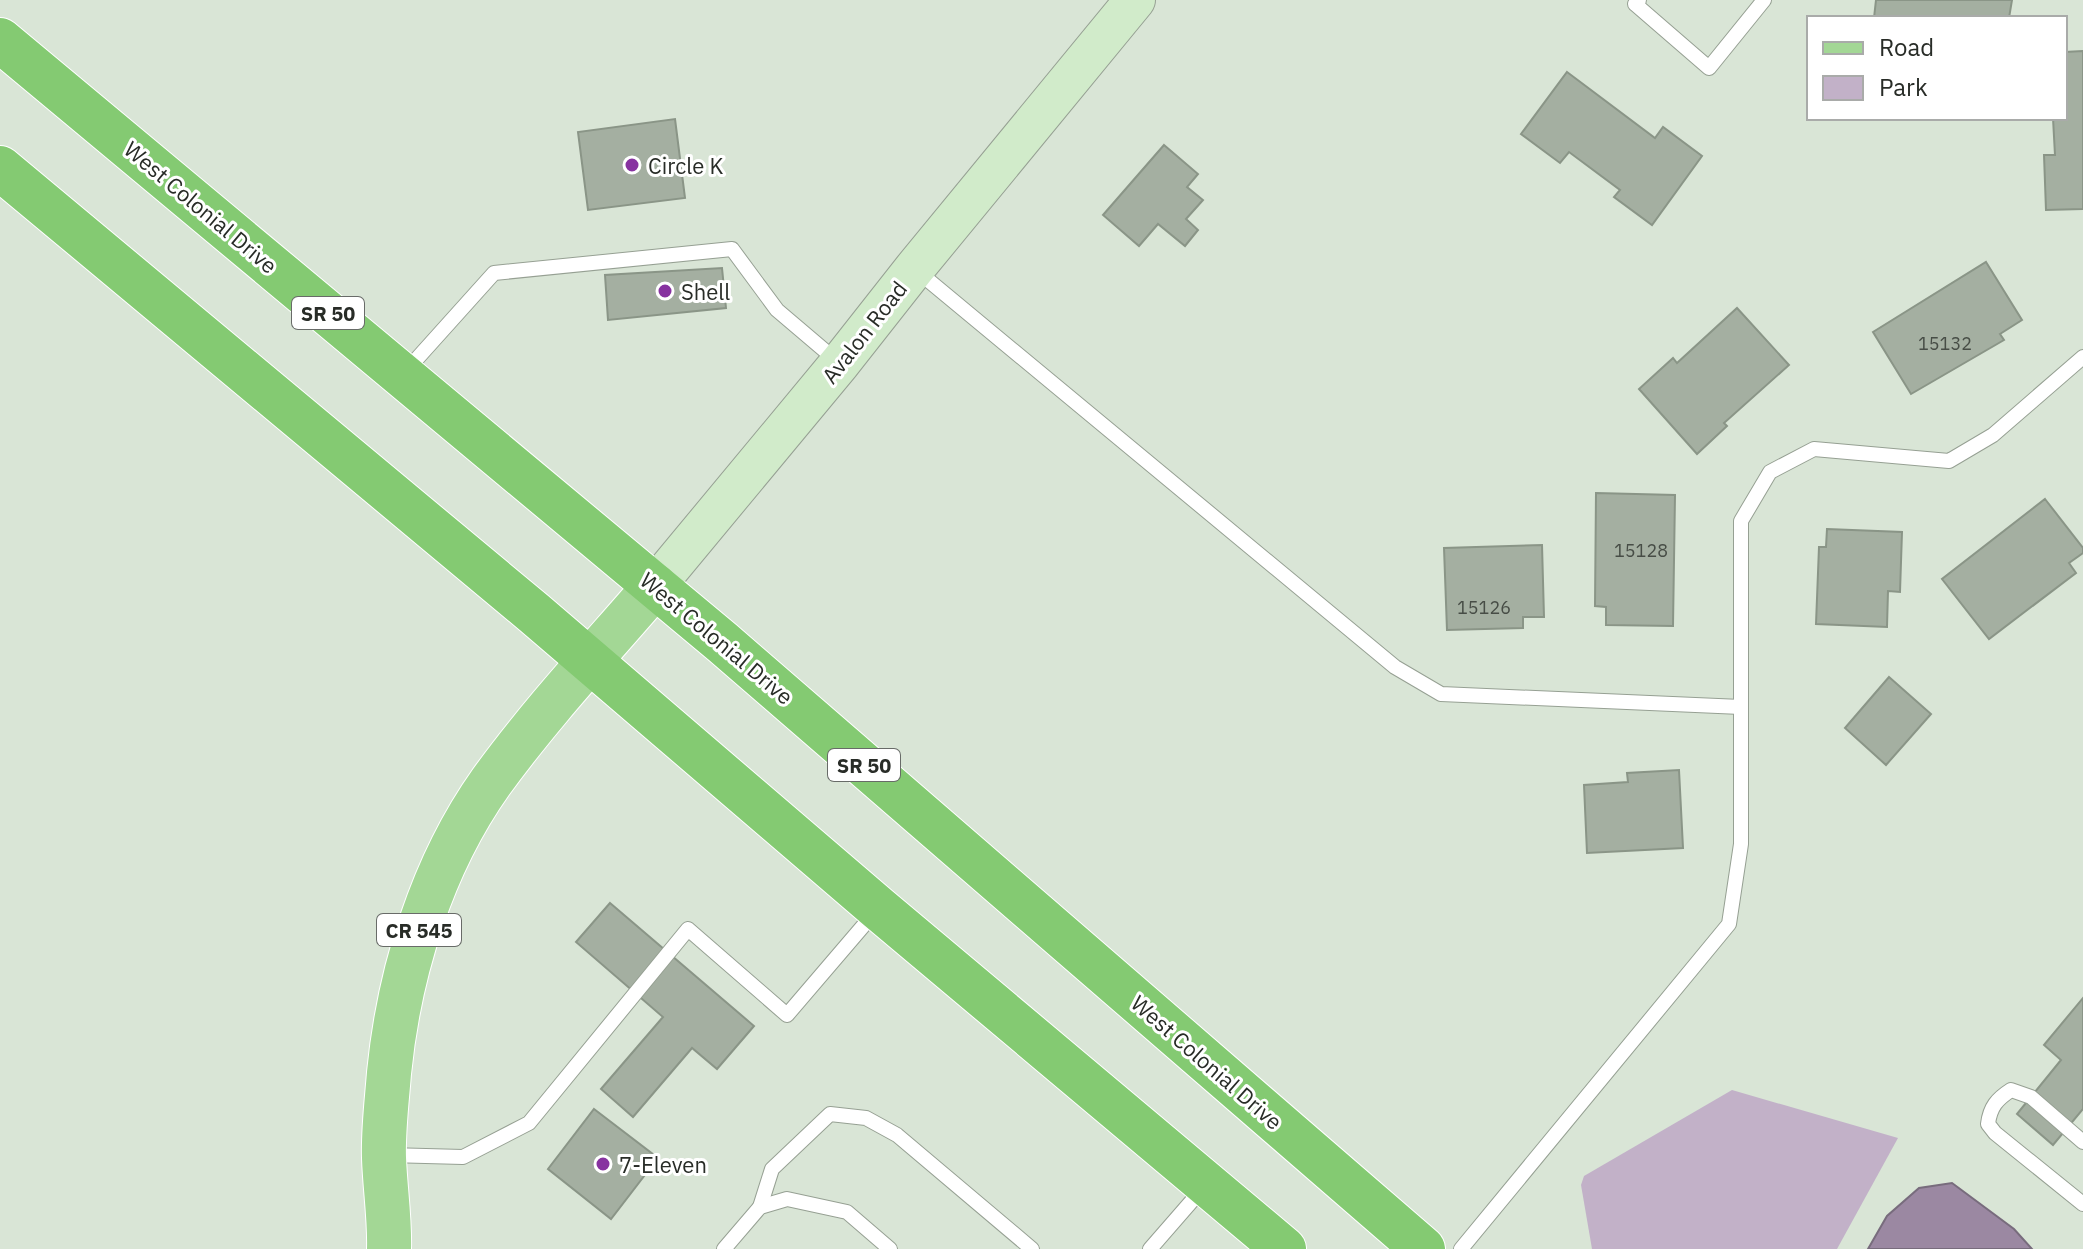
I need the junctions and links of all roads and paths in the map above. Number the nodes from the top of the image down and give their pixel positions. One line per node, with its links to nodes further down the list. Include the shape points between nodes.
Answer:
1 (1135, 0): 6 (main road, Avalon Road / CR 545)
2 (1639, 0): 3 (lane, via 1635,4 1709,68)
3 (1764, 0)
4 (0, 40): 9 (highway, West Colonial Drive / SR 50)
5 (0, 168): 11 (highway)
6 (914, 269): 8 (main road, Avalon Road / CR 545); 12 (lane, via 1395,667 1441,694)
7 (2083, 357): 12 (lane, via 1993,435 1949,461 1814,449 1770,472 1741,521)
8 (840, 363): 9 (lane, via 777,310 732,249 494,273); 10 (main road, Avalon Road / CR 545)
9 (402, 375): 10 (highway, West Colonial Drive / SR 50)
10 (655, 586): 11 (main road, Avalon Road / CR 545); 25 (highway, West Colonial Drive / SR 50)
11 (590, 661): 13 (highway); 15 (main road, CR 545, via 490,784 438,880 402,997 389,1070)
12 (1741, 707): 26 (lane, via 1741,844 1729,924)
13 (878, 908): 15 (lane, via 787,1015 688,929 529,1123 463,1157); 16 (highway)
14 (2083, 1142): 17 (lane, via 2031,1097 2011,1090 1990,1111 1988,1124 1995,1133)
15 (384, 1155): 19 (main road, CR 545)
16 (1207, 1184): 23 (lane); 24 (highway)
17 (2083, 1204)
18 (760, 1207): 20 (lane); 21 (lane, via 787,1199 847,1212); 22 (lane, via 772,1169 830,1114 866,1118 897,1135)
19 (389, 1249)
20 (724, 1249)
21 (890, 1249)
22 (1032, 1249)
23 (1150, 1249)
24 (1284, 1249)
25 (1423, 1249)
26 (1461, 1249)

